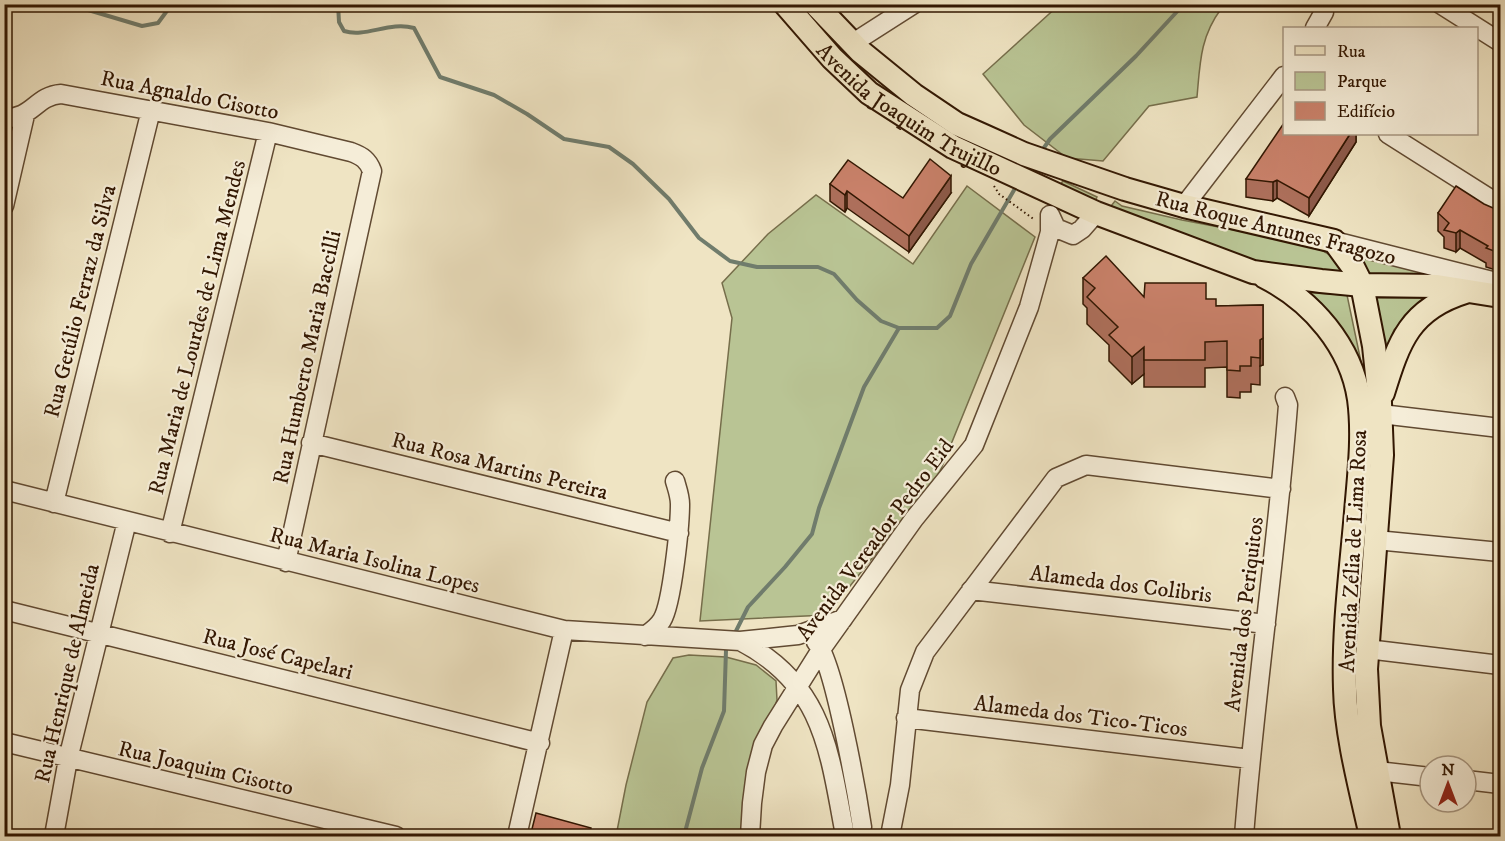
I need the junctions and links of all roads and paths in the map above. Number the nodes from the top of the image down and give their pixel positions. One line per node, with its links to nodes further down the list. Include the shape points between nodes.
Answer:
1 (785, 4): 20 (main road, Avenida Joaquim Trujillo, via 869,93)
2 (815, 4): 10 (main road, Avenida Joaquim Trujillo)
3 (914, 4): 10 (street)
4 (1440, 4): 7 (street)
5 (1324, 12): 6 (street)
6 (1316, 27)
7 (1476, 27)
8 (1478, 28): 9 (street)
9 (1500, 42)
10 (853, 43): 18 (main road, Avenida Joaquim Trujillo, via 914,95 957,124)
11 (1283, 77): 25 (street)
12 (151, 110): 13 (street, Rua Agnaldo Cisotto, via 62,94 47,97); 15 (street, Rua Agnaldo Cisotto); 43 (street, Rua Getúlio Ferraz da Silva)
13 (25, 115): 14 (street, Rua Agnaldo Cisotto); 24 (street)
14 (4, 118)
15 (268, 132): 17 (street, Rua Agnaldo Cisotto, via 351,152); 45 (street, Rua Maria de Lourdes de Lima Mendes)
16 (1390, 135): 23 (street)
17 (369, 162): 39 (street, Rua Humberto Maria Baccilli, via 372,171)
18 (1060, 167): 19 (main road, Rua Roque Antunes Fragozo); 21 (main road)
19 (1103, 181): 25 (main road, Rua Roque Antunes Fragozo); 26 (main road, via 1104,197)
20 (1007, 185): 21 (main road, Avenida Joaquim Trujillo); 22 (path)
21 (1046, 190): 26 (main road, Avenida Joaquim Trujillo); 27 (street, Avenida Vereador Pedro Eid)
22 (1015, 204)
23 (1500, 205)
24 (4, 206)
25 (1184, 206): 29 (main road, Rua Roque Antunes Fragozo)
26 (1096, 213): 28 (street); 31 (main road, Rua Roque Antunes Fragozo)
27 (1050, 216): 28 (street, via 1056,228); 30 (street, Avenida Vereador Pedro Eid, via 1050,232)
28 (1077, 234): 30 (street)
29 (1334, 241): 32 (street, Rua Roque Antunes Fragozo); 33 (main road, Avenida Zélia de Lima Rosa)
30 (1040, 268): 52 (street, Avenida Vereador Pedro Eid, via 1029,307 974,445 914,519)
31 (1252, 272): 33 (main road, Rua Roque Antunes Fragozo); 82 (main road, Avenida Zélia de Lima Rosa, via 1289,292 1322,322 1341,350 1357,390 1361,455 1345,690)
32 (1500, 283)
33 (1362, 285): 34 (main road, Rua Roque Antunes Fragozo, via 1430,285); 37 (main road, Avenida Zélia de Lima Rosa)
34 (1468, 291): 35 (main road, Rua Roque Antunes Fragozo); 37 (main road, Avenida Zélia de Lima Rosa, via 1434,304 1412,323 1395,354)
35 (1500, 296)
36 (1285, 397): 41 (street, Avenida dos Periquitos, via 1288,405)
37 (1381, 408): 38 (street); 47 (main road, Avenida Zélia de Lima Rosa)
38 (1500, 428)
39 (311, 443): 46 (street, Rua Rosa Martins Pereira); 49 (street, Rua Humberto Maria Baccilli)
40 (675, 481): 46 (street, via 680,501)
41 (1281, 489): 50 (street, via 1086,465 1056,478); 53 (street, Avenida dos Periquitos)
42 (4, 490): 43 (street, Rua Maria Isolina Lopes)
43 (54, 503): 44 (street, Rua Maria Isolina Lopes)
44 (127, 521): 45 (street, Rua Maria Isolina Lopes); 55 (street, Rua Henrique de Almeida)
45 (170, 532): 49 (street, Rua Maria Isolina Lopes)
46 (679, 533): 57 (street, via 663,619)
47 (1376, 540): 48 (street); 60 (main road, Avenida Zélia de Lima Rosa)
48 (1500, 552)
49 (286, 562): 54 (street, Rua Maria Isolina Lopes)
50 (971, 590): 53 (street, Alameda dos Colibris); 64 (street, via 925,652 910,690)
51 (4, 610): 55 (street, Rua José Capelari)
52 (843, 619): 56 (street, Rua Maria Isolina Lopes); 59 (street, Avenida Vereador Pedro Eid)
53 (1266, 624): 70 (street, Avenida dos Periquitos)
54 (564, 630): 57 (street, Rua Maria Isolina Lopes); 66 (street)
55 (99, 634): 66 (street, Rua José Capelari); 69 (street, Rua Henrique de Almeida)
56 (798, 635): 58 (street, Rua Maria Isolina Lopes); 59 (street); 62 (street, via 785,648)
57 (645, 636): 58 (street, Rua Maria Isolina Lopes)
58 (740, 642): 62 (street, Rua Maria Isolina Lopes)
59 (822, 648): 63 (street, Avenida Vereador Pedro Eid); 67 (street)
60 (1368, 649): 61 (street); 71 (main road, Avenida Zélia de Lima Rosa, via 1369,726)
61 (1500, 665)
62 (783, 670): 63 (street, Rua Maria Isolina Lopes)
63 (798, 686): 68 (street, Rua Maria Isolina Lopes, via 818,721); 80 (street, Avenida Vereador Pedro Eid, via 763,745 756,772)
64 (906, 718): 70 (street, Alameda dos Tico-Ticos); 75 (street, via 897,805)
65 (4, 742): 69 (street, Rua Joaquim Cisotto)
66 (540, 743): 79 (street)
67 (848, 752): 68 (street); 75 (street)
68 (829, 757): 76 (street, Rua Maria Isolina Lopes)
69 (68, 759): 77 (street, Rua Henrique de Almeida); 78 (street, Rua Joaquim Cisotto)
70 (1250, 759): 81 (street, Avenida dos Periquitos)
71 (1377, 771): 72 (street); 83 (main road, Avenida Zélia de Lima Rosa)
72 (1418, 776)
73 (1478, 781): 74 (street)
74 (1500, 784)
75 (878, 832): 76 (street, via 850,831)
76 (844, 836)
77 (54, 837)
78 (396, 837)
79 (517, 837)
80 (750, 837)
81 (1244, 837)
82 (1371, 837)
83 (1389, 837)

